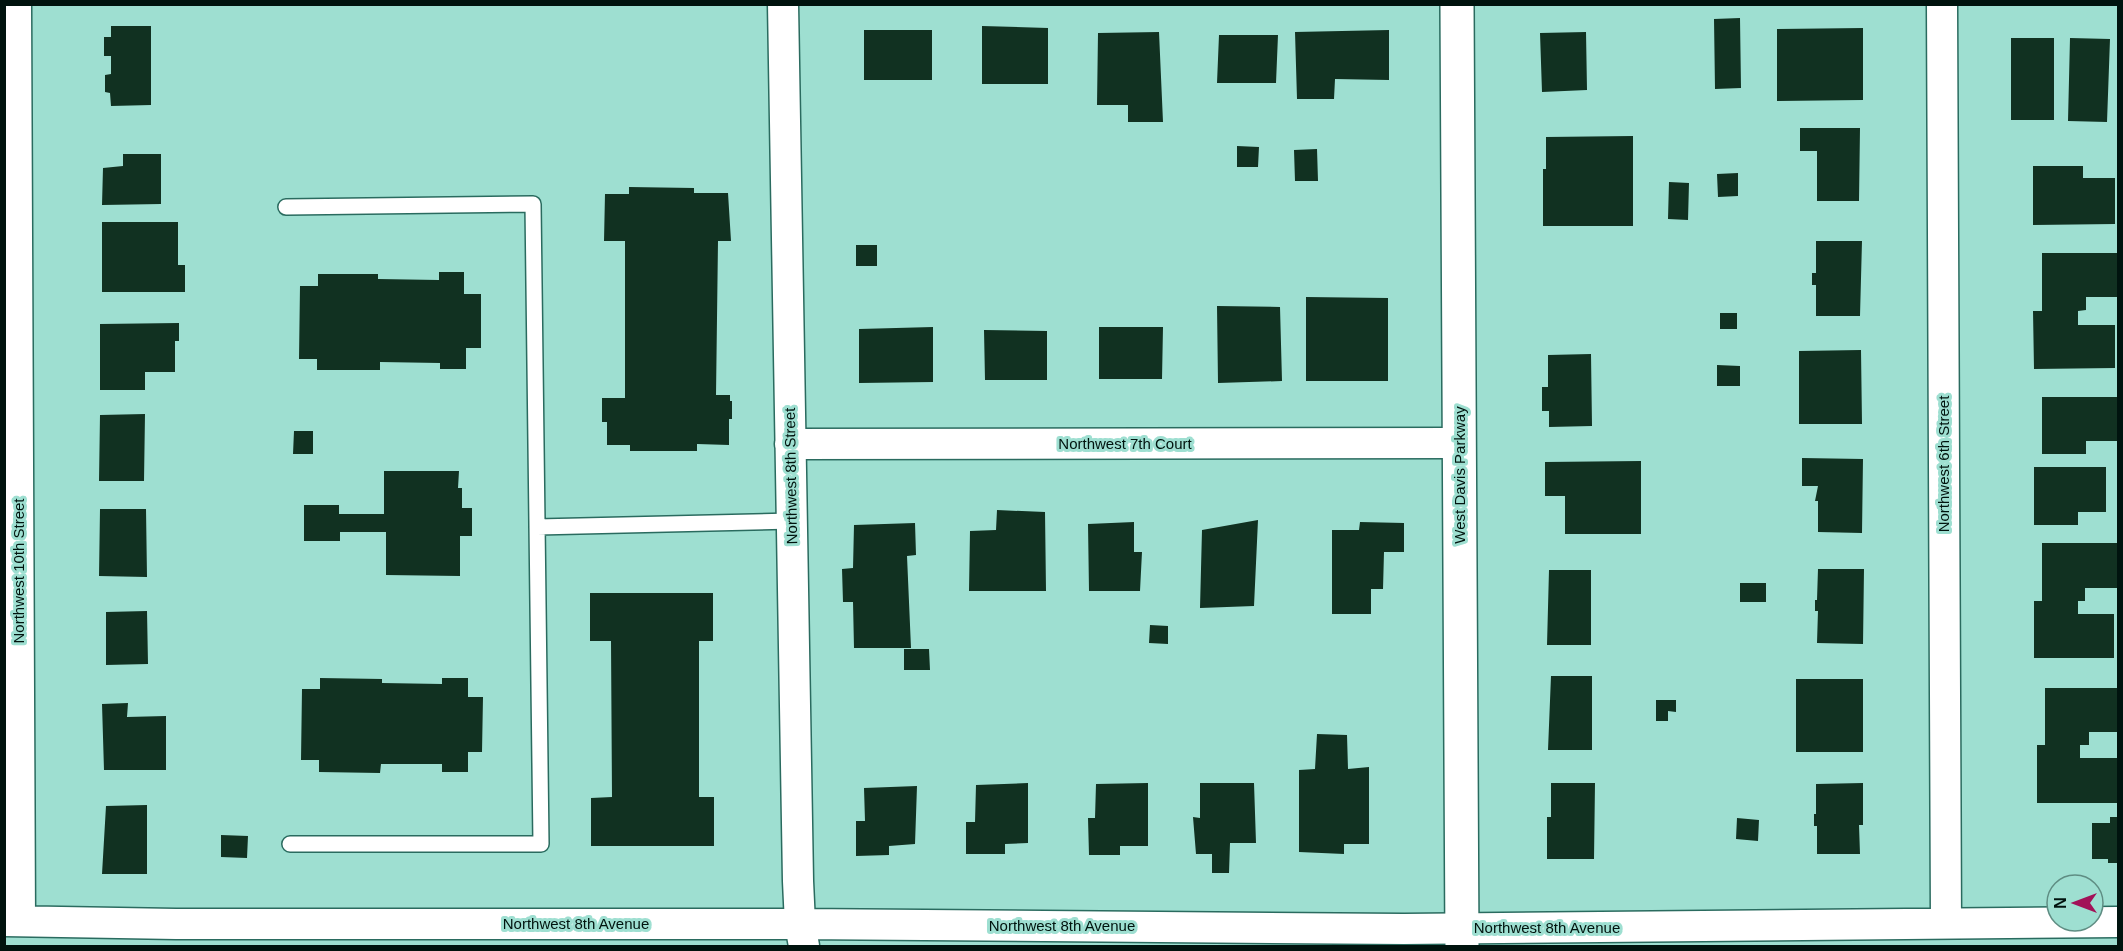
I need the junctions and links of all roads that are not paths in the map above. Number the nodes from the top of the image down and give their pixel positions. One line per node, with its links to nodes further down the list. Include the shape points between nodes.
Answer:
1 (16, 4): 11 (street, Northwest 10th Street)
2 (783, 4): 7 (street, Northwest 8th Street)
3 (1457, 4): 6 (street, West Davis Parkway)
4 (1942, 4): 13 (street, Northwest 6th Street)
5 (286, 207): 9 (lane, via 533,204)
6 (1460, 443): 7 (street, Northwest 7th Court); 16 (street, West Davis Parkway)
7 (790, 444): 8 (street, Northwest 8th Street)
8 (792, 521): 9 (lane); 15 (street, Northwest 8th Street)
9 (537, 527): 10 (lane, via 541,844)
10 (290, 844)
11 (12, 921): 14 (street, Northwest 8th Avenue)
12 (2118, 922): 13 (street, Northwest 8th Avenue)
13 (1946, 923): 16 (street, Northwest 8th Avenue)
14 (176, 935): 15 (street, Northwest 8th Avenue)
15 (802, 935): 16 (street, Northwest 8th Avenue)
16 (1462, 937)

